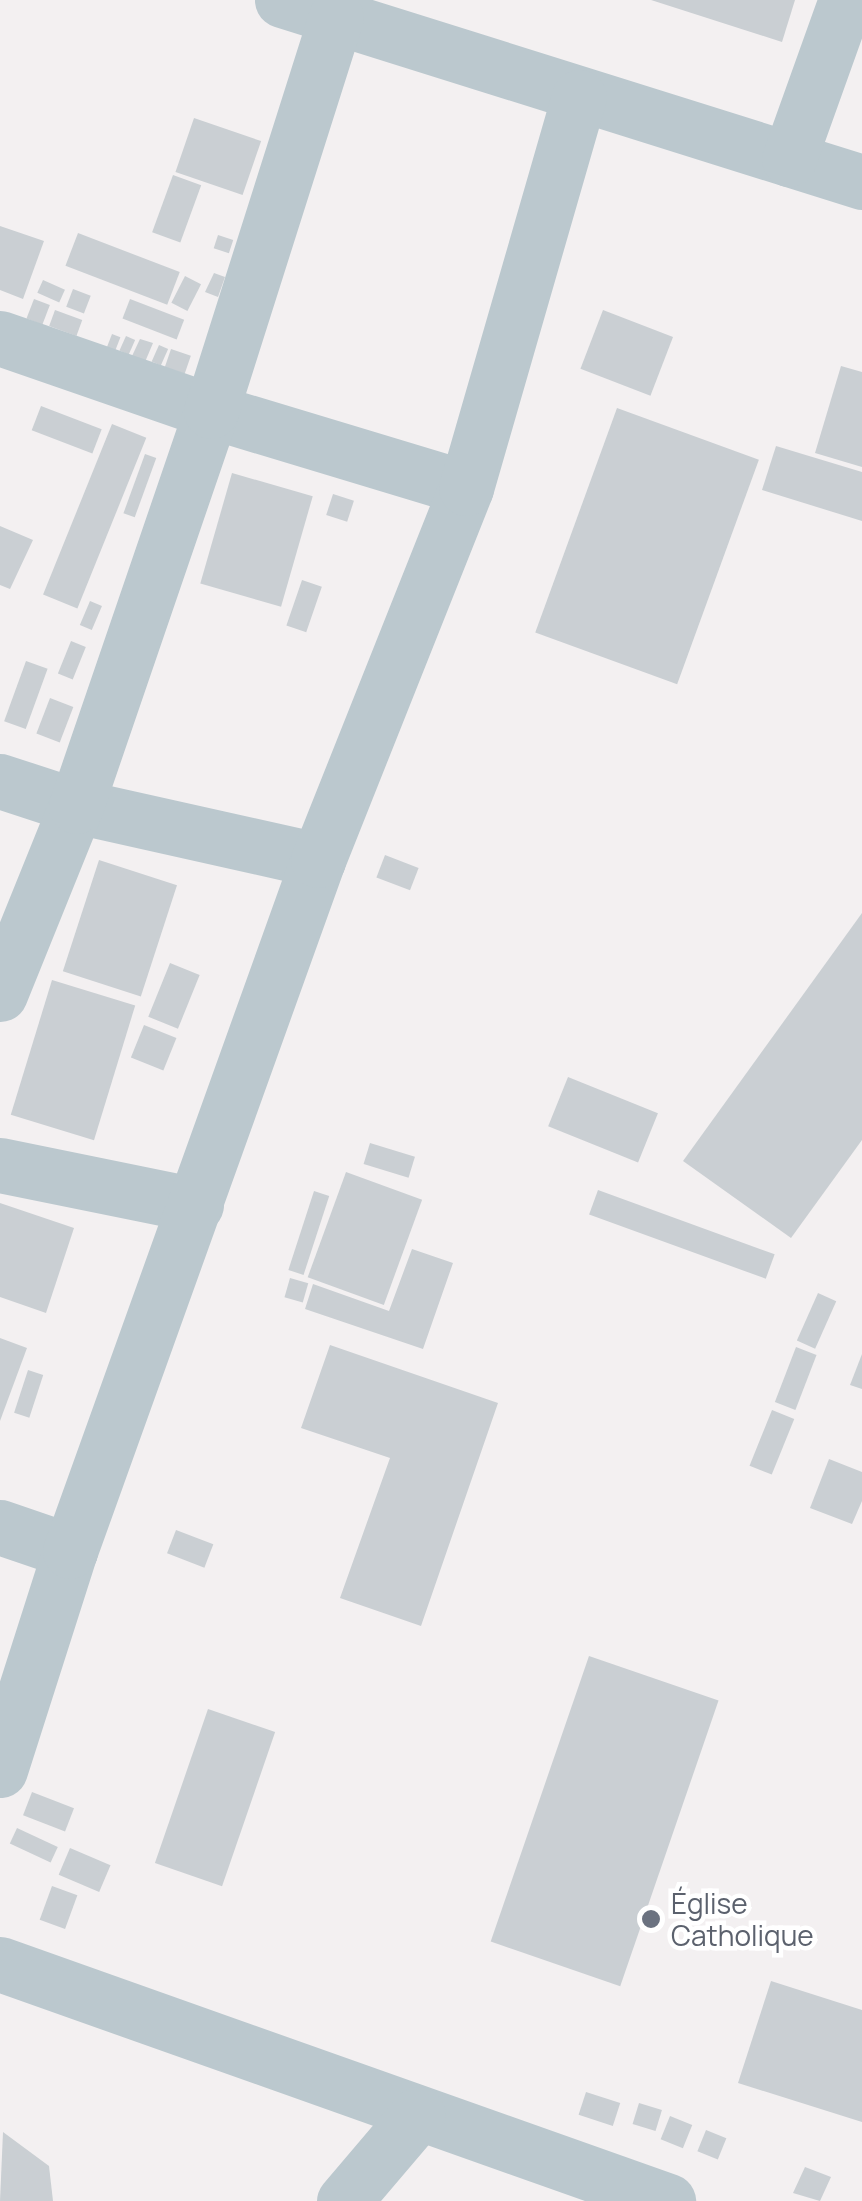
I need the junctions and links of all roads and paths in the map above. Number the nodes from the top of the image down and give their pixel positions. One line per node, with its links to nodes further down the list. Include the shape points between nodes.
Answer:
1 (282, 0): 3 (street)
2 (846, 0): 5 (street)
3 (336, 18): 4 (street); 8 (street)
4 (580, 97): 5 (street); 9 (street)
5 (788, 159): 6 (street)
6 (862, 182)
7 (0, 338): 8 (street)
8 (211, 410): 9 (street); 11 (street)
9 (466, 488): 12 (street)
10 (0, 781): 11 (street)
11 (76, 806): 12 (street); 13 (street)
12 (318, 860): 15 (street)
13 (0, 994)
14 (0, 1165): 15 (street)
15 (196, 1205): 17 (street)
16 (0, 1527): 17 (street)
17 (70, 1550): 18 (street)
18 (0, 1770)
19 (0, 1964): 20 (street)
20 (418, 2114): 21 (street); 22 (street)
21 (541, 2183): 23 (street)
22 (344, 2201)
23 (668, 2201)

